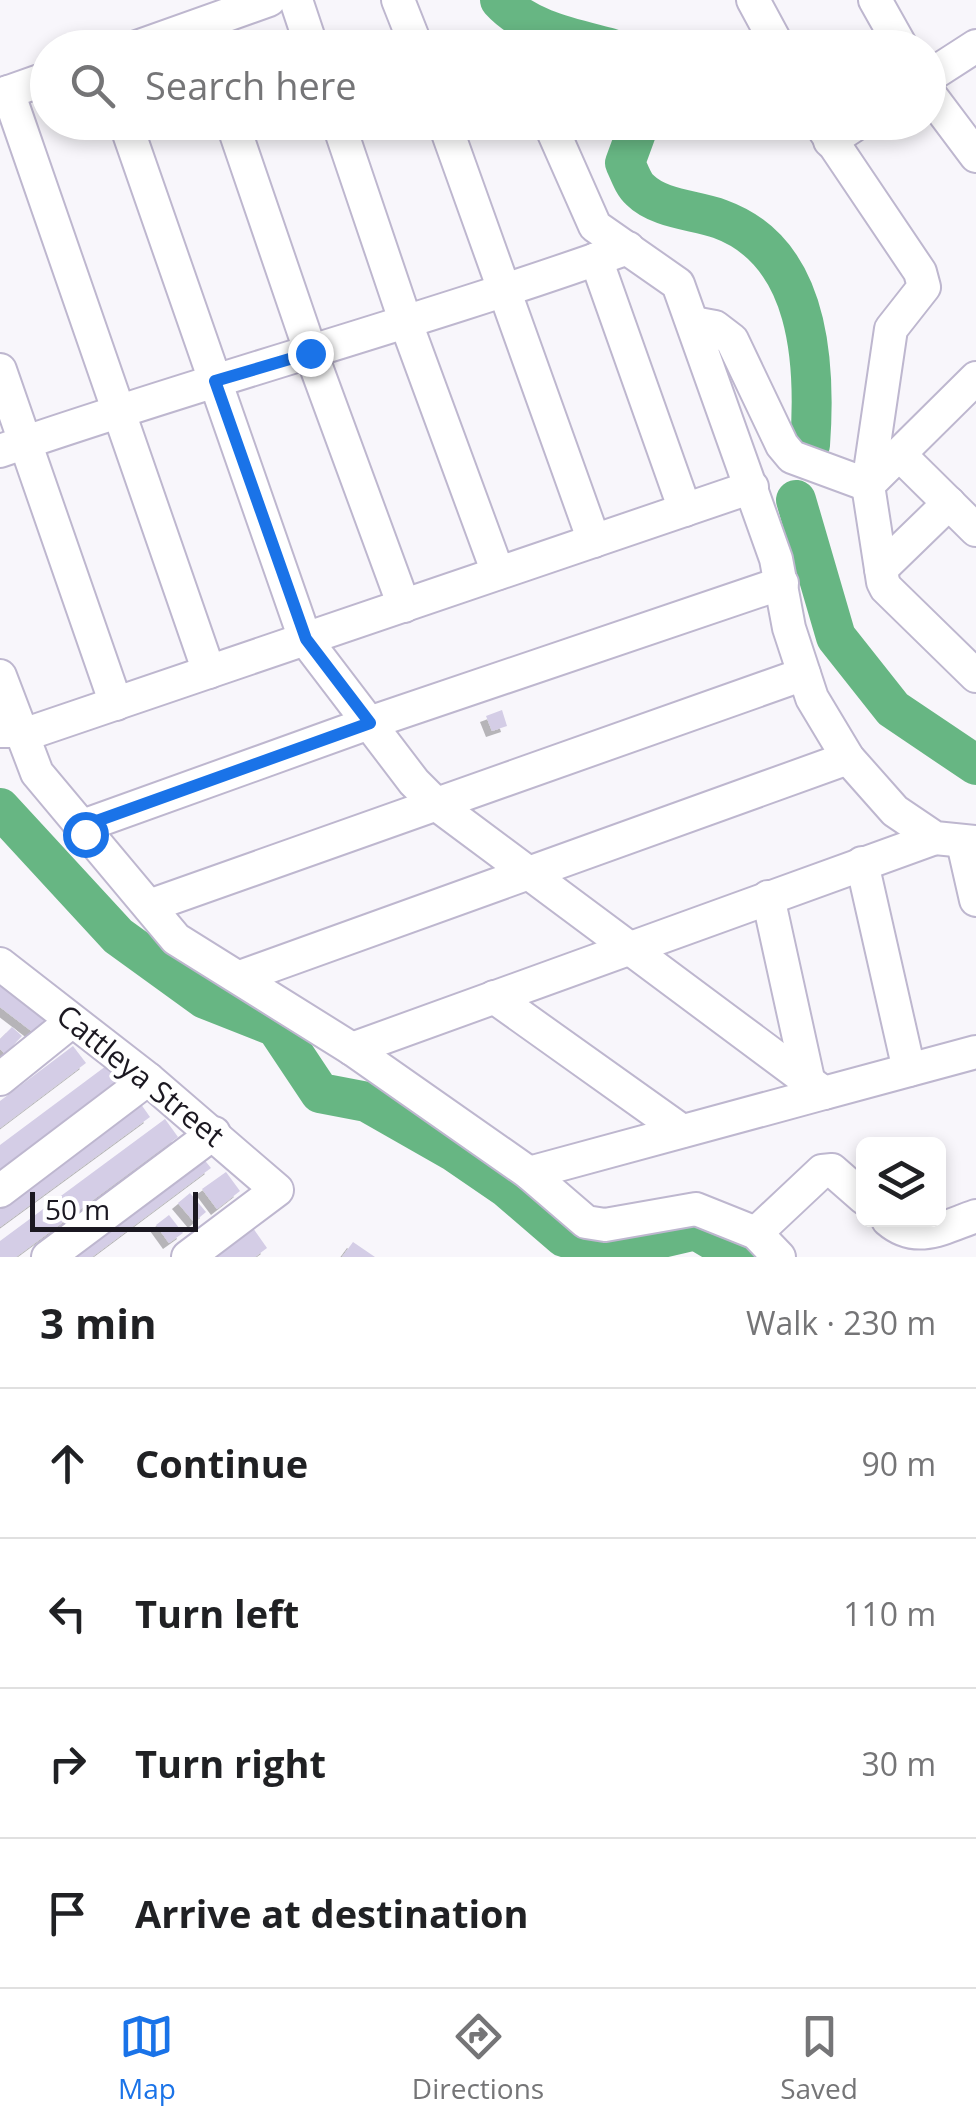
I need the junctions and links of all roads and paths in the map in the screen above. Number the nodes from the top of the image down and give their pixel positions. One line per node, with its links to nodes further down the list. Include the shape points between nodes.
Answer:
1 (269, 0): 6 (street)
2 (296, 0): 7 (street)
3 (398, 0): 8 (street)
4 (753, 0): 9 (street)
5 (875, 0): 10 (street)
6 (214, 30)
7 (306, 30)
8 (409, 30)
9 (769, 30)
10 (892, 30)
11 (976, 46): 12 (street)
12 (946, 65)
13 (30, 85): 14 (street)
14 (4, 94): 32 (street)
15 (946, 116): 22 (street)
16 (131, 140): 30 (street)
17 (238, 140): 28 (street)
18 (344, 140): 26 (street)
19 (451, 140): 25 (street)
20 (557, 140): 23 (street, via 596,226)
21 (830, 140): 35 (street, via 924,287 889,335)
22 (976, 156)
23 (628, 248): 24 (street); 27 (street, via 678,284)
24 (596, 259): 25 (street); 38 (street)
25 (505, 290): 26 (street); 40 (street)
26 (406, 323): 28 (street); 42 (street)
27 (693, 323): 35 (street, via 716,327 732,340 792,456); 36 (street)
28 (310, 353): 30 (street); 44 (street)
29 (0, 370): 33 (street)
30 (215, 381): 32 (street); 45 (street)
31 (973, 387): 34 (street)
32 (118, 410): 33 (street); 46 (street)
33 (12, 446): 50 (street)
34 (899, 454): 35 (street); 37 (street)
35 (868, 485): 41 (street)
36 (752, 487): 38 (street); 43 (street)
37 (949, 504): 39 (street); 41 (street)
38 (685, 510): 40 (street)
39 (976, 530)
40 (594, 541): 42 (street)
41 (881, 570): 49 (street, via 886,588)
42 (498, 574): 44 (street)
43 (782, 583): 47 (street); 51 (street)
44 (404, 606): 45 (street)
45 (306, 639): 46 (street); 51 (street)
46 (209, 672): 50 (street)
47 (804, 674): 53 (street); 54 (street)
48 (0, 676): 52 (street)
49 (976, 676)
50 (116, 704): 52 (street, via 35,731)
51 (370, 723): 54 (street); 55 (street)
52 (9, 731): 55 (street)
53 (848, 758): 56 (street, via 895,811); 58 (street)
54 (436, 804): 58 (street); 61 (street)
55 (80, 827): 61 (street)
56 (958, 841): 57 (street); 60 (street)
57 (862, 862): 59 (street); 69 (street)
58 (531, 872): 62 (street); 64 (street)
59 (768, 897): 62 (street); 72 (street)
60 (976, 900)
61 (149, 906): 64 (street, via 176,939)
62 (629, 948): 65 (street); 72 (street)
63 (0, 964): 66 (street, Cattleya Street)
64 (240, 977): 67 (street)
65 (494, 997): 67 (street); 73 (street)
66 (72, 1021): 70 (street); 71 (street, Cattleya Street)
67 (352, 1049): 75 (street)
68 (976, 1052): 69 (street)
69 (910, 1070): 72 (street)
70 (3, 1071)
71 (148, 1079): 74 (street, Cattleya Street); 76 (street)
72 (816, 1086): 73 (street)
73 (682, 1131): 75 (street)
74 (214, 1133): 82 (street); 83 (street, Cattleya Street, via 277,1190)
75 (529, 1173): 80 (street, via 594,1225 696,1210)
76 (0, 1191)
77 (856, 1191): 80 (street, via 832,1170 822,1171)
78 (976, 1216): 81 (street)
79 (898, 1227): 81 (street)
80 (756, 1232): 84 (street)
81 (948, 1242)
82 (48, 1257)
83 (188, 1257)
84 (779, 1257)

